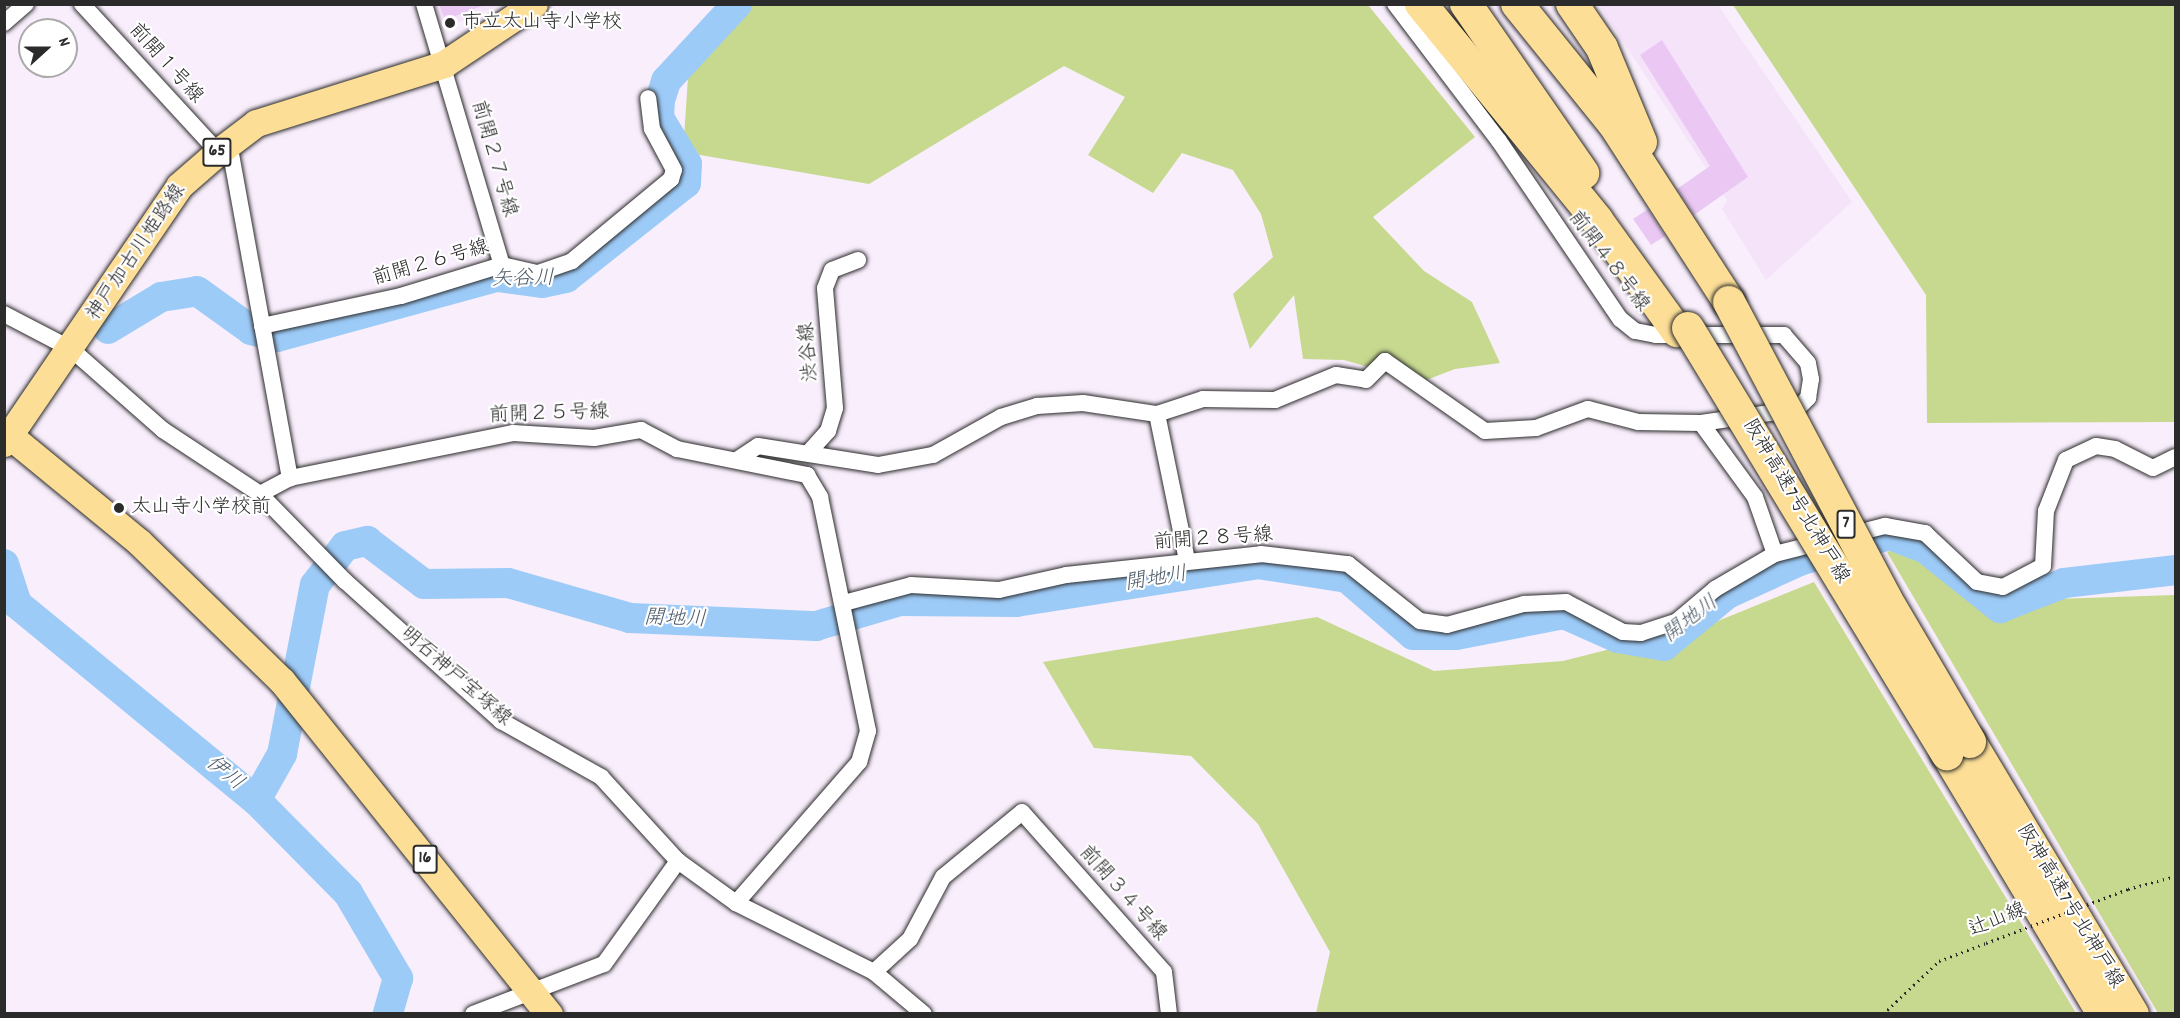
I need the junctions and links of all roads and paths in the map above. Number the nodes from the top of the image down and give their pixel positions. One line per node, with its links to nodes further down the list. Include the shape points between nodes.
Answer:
1 (26, 4): 10 (street)
2 (82, 4): 13 (street, 前開１号線)
3 (424, 4): 11 (street, 前開２７号線)
4 (534, 4): 11 (main road, 神戸加古川姫路線 / 65)
5 (1395, 4): 22 (street, 前開４８号線, via 1499,141 1620,319 1635,331 1656,335 1784,335 1801,351 1811,379 1808,398 1797,409)
6 (1422, 4): 18 (highway)
7 (1466, 4): 18 (highway)
8 (1516, 4): 14 (highway, 阪神高速7号北神戸線 / 7, via 1614,124)
9 (1572, 4): 14 (highway, via 1602,48)
10 (4, 23)
11 (444, 64): 13 (main road, 神戸加古川姫路線 / 65, via 256,123); 16 (street, 前開２７号線)
12 (648, 98): 16 (street, 前開２６号線, via 652,129 674,170 671,179 553,272)
13 (223, 147): 19 (street); 20 (main road, 神戸加古川姫路線 / 65, via 179,186)
14 (1670, 210): 32 (highway, 阪神高速7号北神戸線 / 7, bridge, via 1729,302 1885,597)
15 (858, 260): 24 (street, 渋谷線, via 832,270 825,288 835,408 828,431)
16 (502, 265): 19 (street, 前開２６号線)
17 (4, 314): 20 (street, 明石神戸宝塚線)
18 (1683, 329): 32 (highway, 阪神高速7号北神戸線 / 7, bridge)
19 (263, 332): 27 (street)
20 (71, 349): 23 (main road, 神戸加古川姫路線 / 65); 28 (street, 明石神戸宝塚線, via 163,430)
21 (1157, 414): 22 (street, 前開４８号線, via 1203,399 1275,400 1335,375 1366,380 1385,361 1485,431 1536,428 1588,409 1638,422); 24 (street, via 1083,403 1037,406 1001,417 933,455 878,465); 30 (street)
22 (1701, 423): 29 (street, via 1755,497)
23 (6, 437): 37 (main road, 16, via 139,542 295,697)
24 (810, 452): 26 (street, via 758,446)
25 (2175, 457): 29 (street, 前開２８号線, via 2153,468 2115,449 2096,446 2066,460 2046,511 2043,566 2003,587 1977,582 1925,533 1885,526)
26 (736, 460): 27 (street, 前開２５号線, via 678,449 641,430 594,438 513,433); 31 (street, 前開２５号線, via 807,475 820,497)
27 (290, 478): 28 (street, 前開２５号線)
28 (260, 494): 33 (street, 明石神戸宝塚線, via 325,562 501,721 601,777)
29 (1775, 554): 30 (street, 前開２８号線, via 1714,589 1677,621 1641,633 1623,632 1566,602 1524,604 1447,625 1420,621 1348,564 1261,554)
30 (1187, 560): 31 (street, 前開２８号線, via 1066,575 999,590 911,585)
31 (844, 604): 35 (street, 前開２５号線, via 868,731 859,762)
32 (1959, 748): 38 (highway, 阪神高速7号北神戸線 / 7)
33 (678, 861): 35 (street, 明石神戸宝塚線); 37 (street, via 604,964)
34 (2175, 876): 43 (path, 辻山線, bridge, via 2128,889 1940,961)
35 (736, 903): 36 (street, 明石神戸宝塚線)
36 (874, 972): 41 (street, 明石神戸宝塚線); 42 (street, 前開３４号線, via 910,939 943,878 1022,812 1164,972)
37 (529, 989): 39 (street); 40 (main road, 16)
38 (2121, 1011)
39 (473, 1014)
40 (549, 1014)
41 (924, 1014)
42 (1169, 1014)
43 (1883, 1014)

